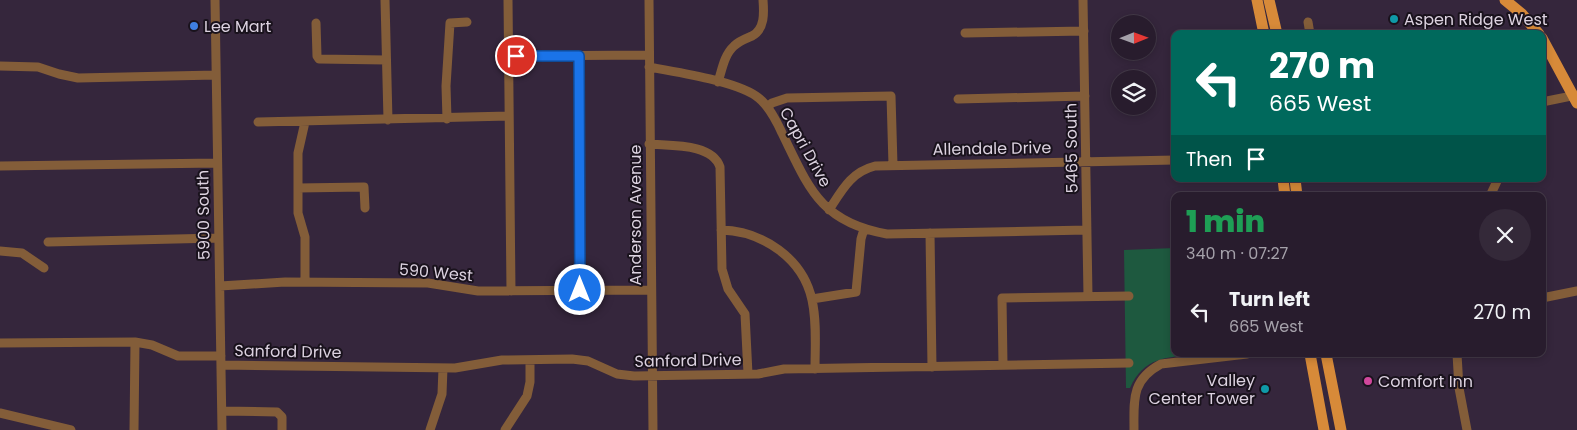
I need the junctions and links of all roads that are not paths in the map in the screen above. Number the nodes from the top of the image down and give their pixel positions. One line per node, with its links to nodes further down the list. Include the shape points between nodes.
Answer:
1 (215, 0): 26 (street, 5900 South)
2 (386, 0): 23 (street)
3 (508, 0): 21 (street)
4 (649, 0): 20 (street, Anderson Avenue)
5 (763, 0): 27 (street, via 764,14 760,26 754,35 729,51)
6 (1083, 0): 17 (street, 5465 South)
7 (1257, 0): 13 (main road)
8 (1269, 0): 14 (main road)
9 (1505, 0): 16 (main road)
10 (467, 22): 34 (street, via 450,23)
11 (1308, 22): 15 (street)
12 (316, 23): 23 (street, via 319,59)
13 (1263, 30)
14 (1276, 30)
15 (1309, 30)
16 (1536, 30)
17 (1084, 31): 18 (street); 28 (street, 5465 South)
18 (965, 33)
19 (1546, 45): 29 (main road)
20 (649, 55): 22 (street); 25 (street, Anderson Avenue)
21 (509, 56): 22 (street); 33 (street)
22 (579, 56): 57 (street)
23 (386, 60): 35 (street)
24 (0, 66): 26 (street, via 38,67 78,78)
25 (649, 67): 27 (street, Capri Drive); 38 (street, Anderson Avenue)
26 (216, 75): 41 (street, 5900 South)
27 (718, 82): 32 (street, Capri Drive, via 746,90)
28 (1085, 96): 30 (street); 40 (street, 5465 South)
29 (1576, 98): 31 (street)
30 (958, 99)
31 (1546, 102)
32 (767, 107): 42 (street, via 772,102 787,98 891,96); 46 (street, Capri Drive, via 806,183)
33 (509, 116): 34 (street); 59 (street)
34 (447, 119): 35 (street)
35 (388, 120): 37 (street)
36 (258, 122): 37 (street)
37 (305, 122): 44 (street, via 298,154)
38 (650, 144): 48 (street, via 705,151 713,155 720,167); 58 (street, Anderson Avenue)
39 (1171, 160): 40 (street, Allendale Drive)
40 (1086, 162): 42 (street, Allendale Drive); 49 (street, 5465 South)
41 (217, 163): 43 (street); 51 (street, 5900 South)
42 (893, 165): 46 (street, Allendale Drive, via 875,166 859,172)
43 (0, 166)
44 (298, 188): 45 (street, via 364,187); 55 (street, via 299,219 305,241)
45 (365, 208)
46 (829, 210): 47 (street, Capri Drive)
47 (864, 229): 50 (street, Capri Drive, via 886,234); 64 (street, via 856,292)
48 (721, 230): 64 (street, via 750,234 779,249 797,268); 78 (street, via 723,279 745,314)
49 (1087, 230): 50 (street, Capri Drive); 61 (street, 5465 South)
50 (930, 233): 75 (street)
51 (218, 238): 52 (street); 56 (street, 5900 South)
52 (48, 242)
53 (0, 252): 54 (street, via 22,253)
54 (44, 268)
55 (305, 282): 56 (street, 590 West); 59 (street, 590 West, via 428,283 478,291)
56 (220, 286): 72 (street, 5900 South)
57 (580, 290): 58 (street, 590 West); 59 (street, 590 West)
58 (650, 290): 79 (street, Anderson Avenue)
59 (511, 291)
60 (1577, 291): 63 (street)
61 (1088, 296): 62 (street); 74 (street, via 1002,298)
62 (1129, 296)
63 (1546, 297)
64 (812, 299): 77 (street)
65 (135, 342): 66 (street, Sanford Drive); 72 (street, Sanford Drive, via 178,356); 83 (street)
66 (0, 343)
67 (1221, 357): 89 (street, via 1161,364 1147,373 1137,387)
68 (1311, 357): 90 (main road)
69 (1327, 357): 91 (main road)
70 (1457, 357): 92 (street)
71 (530, 360): 76 (street, Sanford Drive); 79 (street, Sanford Drive, via 580,360 617,374); 87 (street, via 527,396)
72 (221, 361): 76 (street, Sanford Drive); 80 (street, 5900 South)
73 (1129, 363): 74 (street, Sanford Drive)
74 (1003, 365): 75 (street, Sanford Drive)
75 (932, 367): 77 (street, Sanford Drive)
76 (443, 368): 86 (street, via 442,394)
77 (815, 369): 78 (street, Sanford Drive)
78 (748, 374): 79 (street, Sanford Drive)
79 (652, 376): 88 (street, Anderson Avenue)
80 (222, 411): 84 (street, 5900 South); 85 (street, via 277,412 282,417)
81 (0, 413): 82 (street)
82 (71, 430)
83 (134, 430)
84 (222, 430)
85 (282, 430)
86 (430, 430)
87 (505, 430)
88 (653, 430)
89 (1134, 430)
90 (1324, 430)
91 (1341, 430)
92 (1467, 430)

